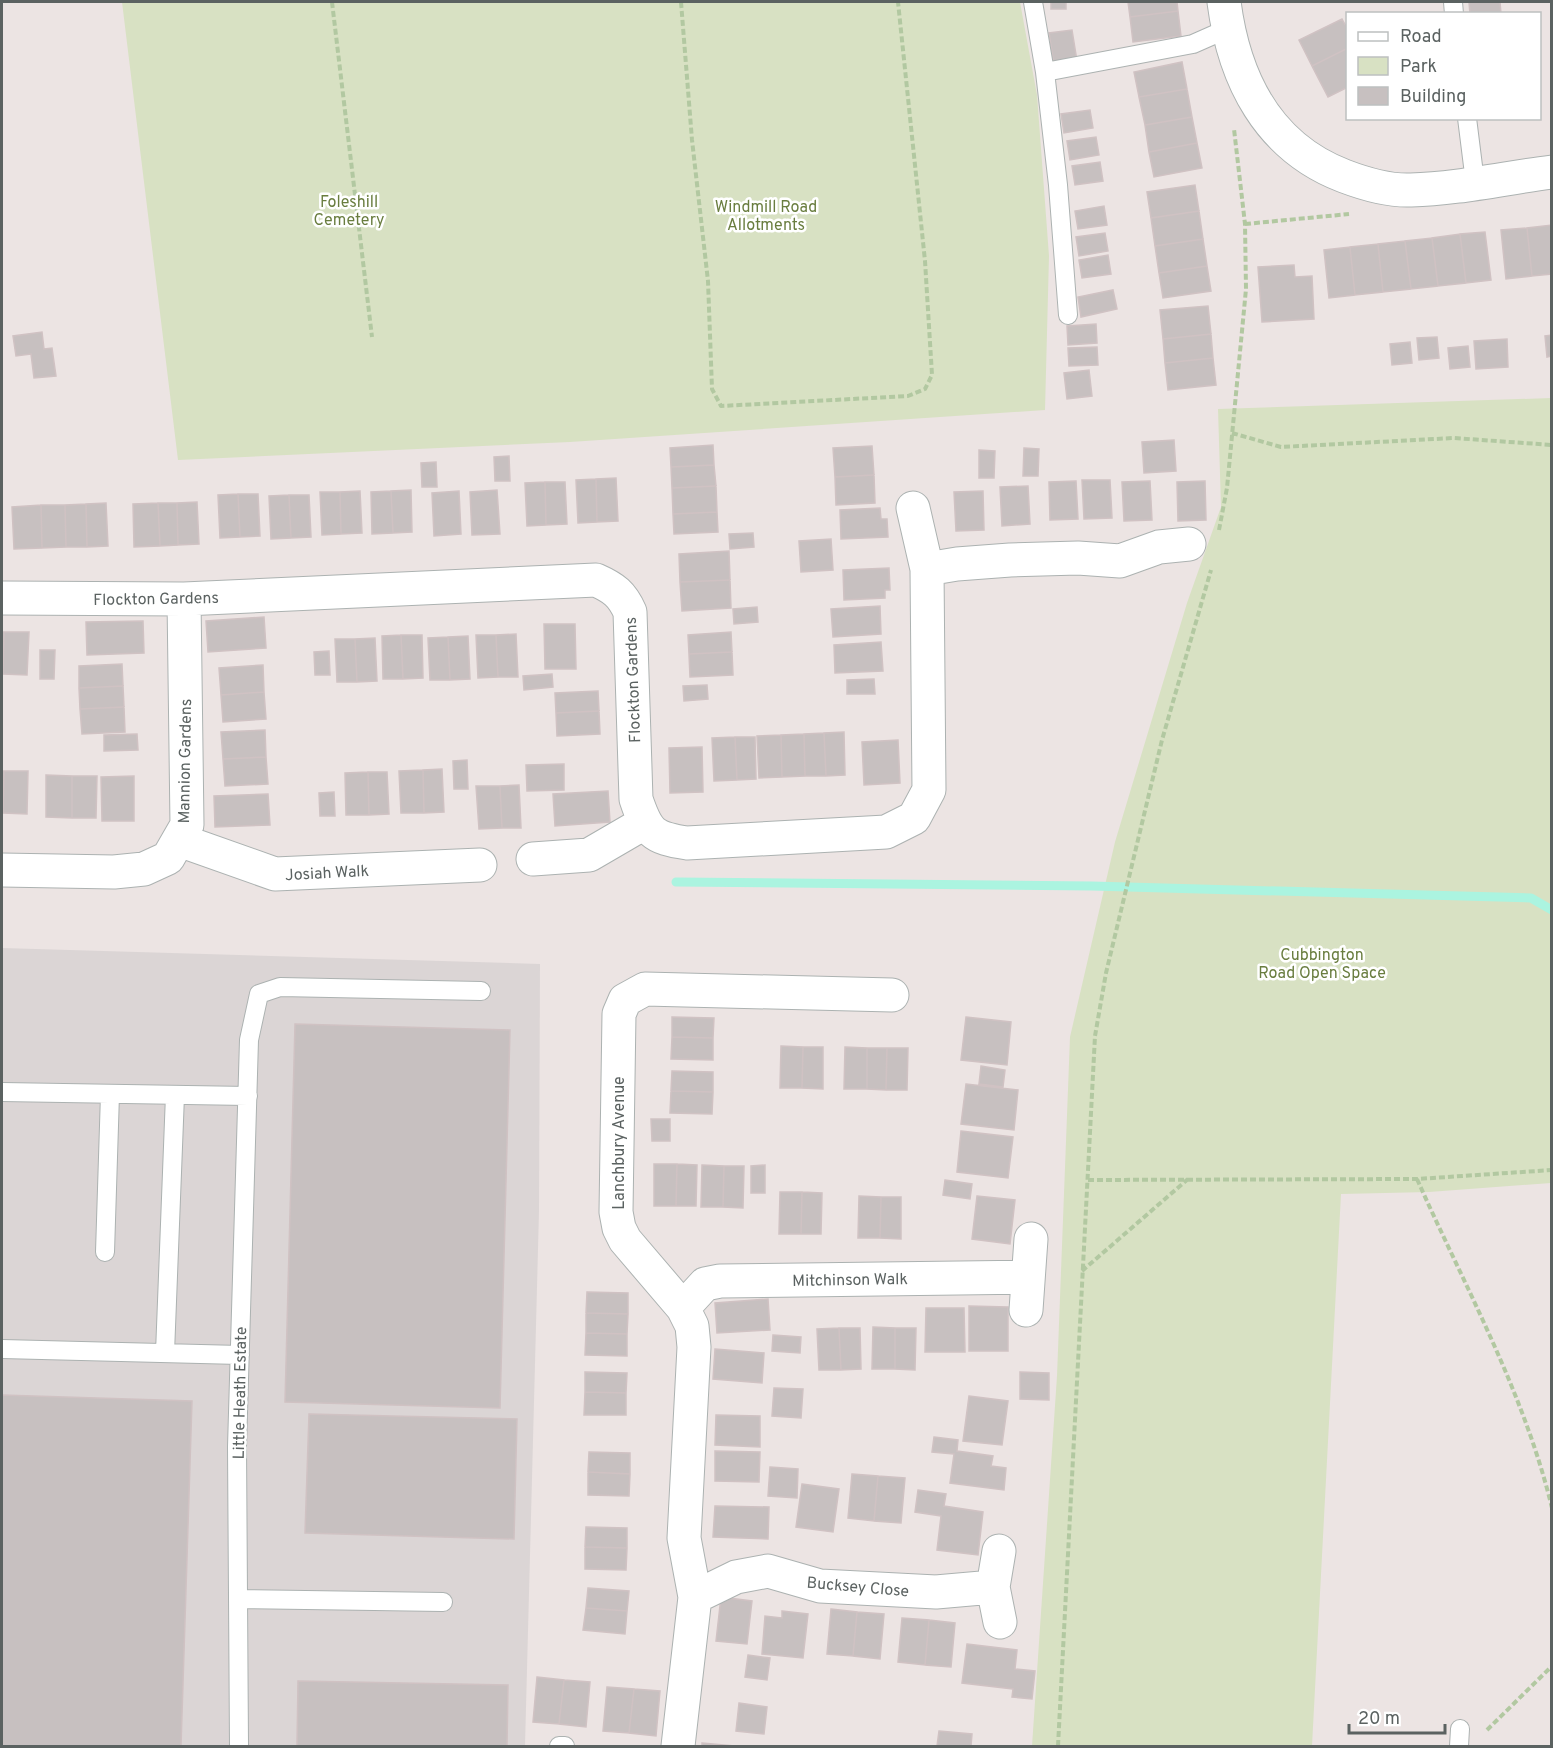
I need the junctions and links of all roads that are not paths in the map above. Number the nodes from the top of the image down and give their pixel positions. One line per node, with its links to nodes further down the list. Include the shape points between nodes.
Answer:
1 (1032, 2): 3 (lane)
2 (1226, 15): 3 (lane, via 1192,44); 6 (street, via 1243,78 1263,114 1287,144 1325,169 1367,185 1410,191)
3 (1045, 72): 7 (lane)
4 (1467, 120): 6 (lane)
5 (1551, 172): 6 (street)
6 (1475, 182)
7 (1068, 315)
8 (914, 508): 10 (street)
9 (1206, 548): 10 (street, via 1159,547 1120,561 1010,560)
10 (927, 569): 13 (street, via 929,790 914,818 885,832 687,843 662,839)
11 (2, 598): 12 (street, Flockton Gardens)
12 (184, 599): 13 (street, Flockton Gardens, via 596,580 612,587 623,597 630,612 636,799); 14 (street, Mannion Gardens, via 187,825)
13 (644, 823): 15 (street, via 589,855)
14 (179, 840): 16 (street, Josiah Walk, via 275,874); 17 (street, Mannion Gardens, via 168,858 144,869)
15 (533, 859)
16 (480, 866)
17 (2, 870)
18 (481, 991): 23 (lane, Little Heath Estate, via 280,987 259,994 249,1040)
19 (892, 995): 27 (street, Lanchbury Avenue, via 645,989 625,1000 619,1014 619,1228)
20 (2, 1092): 21 (lane)
21 (110, 1094): 22 (lane); 25 (lane)
22 (176, 1095): 23 (lane); 30 (lane)
23 (248, 1096): 31 (lane, Little Heath Estate)
24 (1031, 1239): 26 (street)
25 (105, 1252)
26 (1028, 1277): 27 (street, Mitchinson Walk, via 720,1281 705,1284); 28 (street)
27 (683, 1308): 34 (street, Lanchbury Avenue, via 692,1326 694,1347 684,1538)
28 (1026, 1310)
29 (2, 1348): 30 (lane)
30 (165, 1353): 31 (lane)
31 (240, 1355): 35 (lane, Little Heath Estate)
32 (999, 1551): 33 (street)
33 (993, 1587): 34 (street, Bucksey Close, via 936,1592 820,1586 768,1571 736,1577); 37 (street)
34 (695, 1597): 41 (street, Lanchbury Avenue)
35 (238, 1599): 36 (lane); 38 (lane, Little Heath Estate)
36 (443, 1602)
37 (1000, 1622)
38 (239, 1746)
39 (559, 1746): 40 (lane)
40 (565, 1746)
41 (678, 1746)

